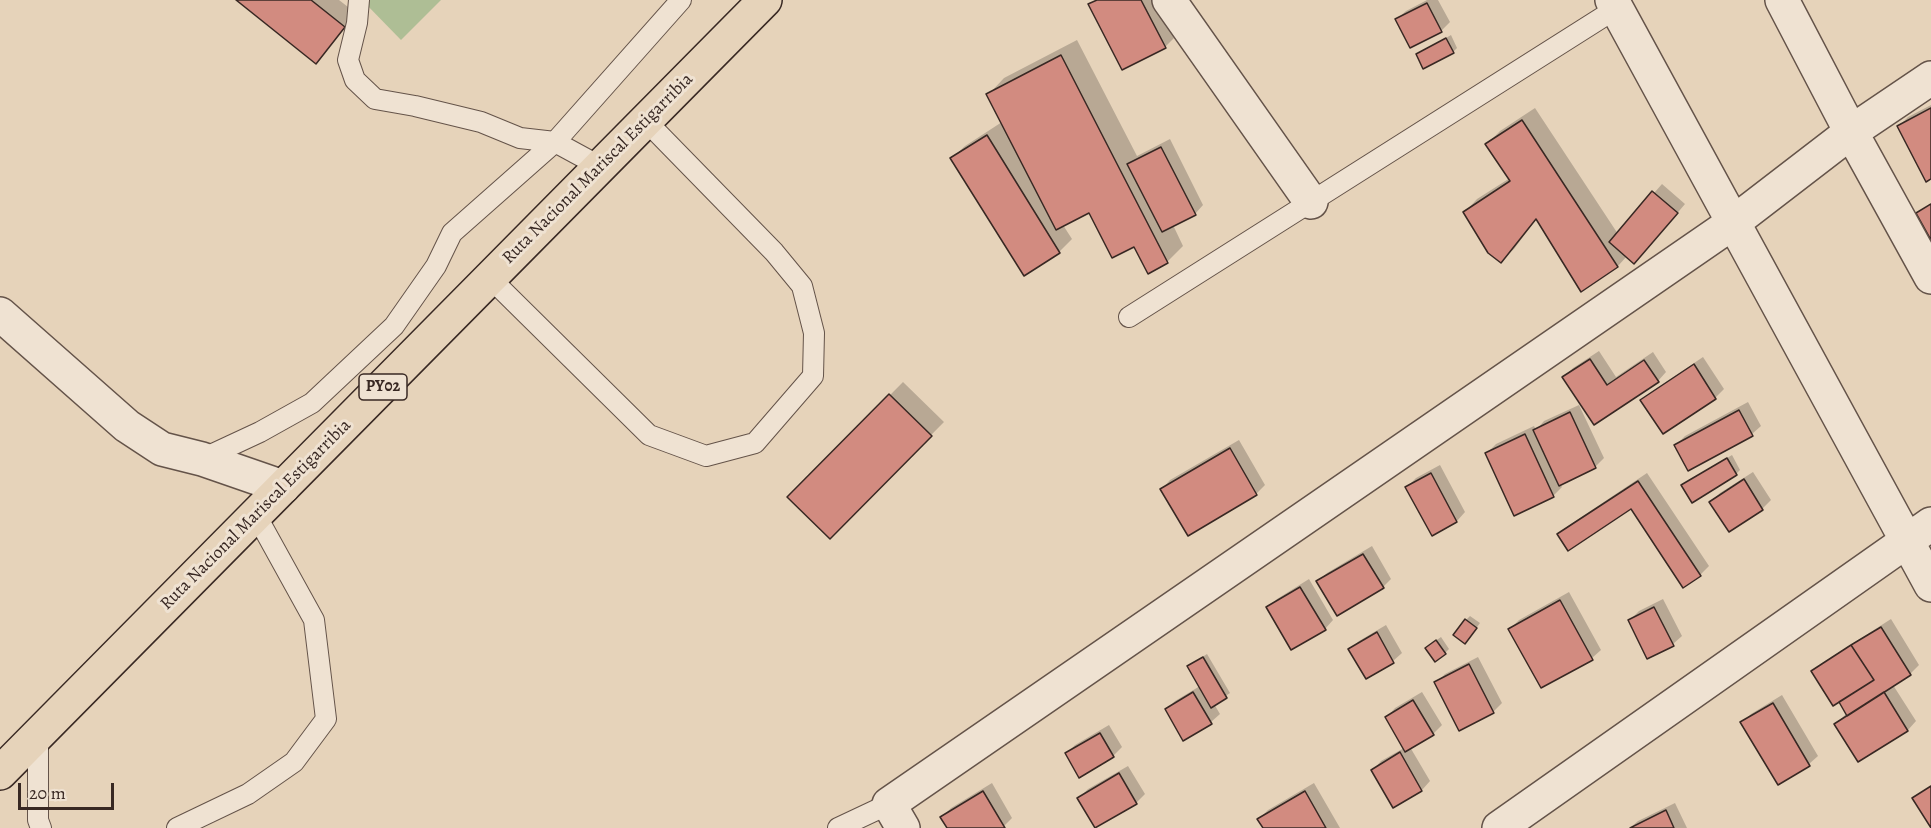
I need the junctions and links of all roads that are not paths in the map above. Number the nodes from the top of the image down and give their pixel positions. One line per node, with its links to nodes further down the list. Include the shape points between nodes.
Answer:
1 (359, 0): 10 (lane, via 348,60 356,80 375,99 481,122 520,138)
2 (765, 0): 8 (main road, Ruta Nacional Mariscal Estigarribia / PY02)
3 (1169, 0): 12 (street)
4 (1782, 0): 9 (street)
5 (673, 4): 10 (lane)
6 (1615, 4): 12 (lane); 13 (street)
7 (1931, 78): 9 (street)
8 (646, 121): 11 (main road, Ruta Nacional Mariscal Estigarribia / PY02); 15 (lane, via 774,252 802,286 814,333 813,376 755,443 706,456 649,435)
9 (1851, 132): 13 (street); 14 (street)
10 (555, 142): 11 (lane); 18 (lane, via 452,233 436,266 394,326 312,402)
11 (601, 167): 15 (main road, Ruta Nacional Mariscal Estigarribia / PY02)
12 (1311, 202): 17 (lane)
13 (1734, 222): 21 (street); 26 (street)
14 (1931, 277)
15 (490, 279): 19 (main road, Ruta Nacional Mariscal Estigarribia / PY02)
16 (0, 314): 18 (street, via 127,426 162,449)
17 (1129, 317)
18 (202, 459): 19 (street)
19 (283, 488): 20 (main road, Ruta Nacional Mariscal Estigarribia / PY02)
20 (256, 515): 23 (main road, Ruta Nacional Mariscal Estigarribia / PY02); 25 (lane, via 314,621 326,719 294,762)
21 (1918, 532): 22 (street); 31 (street)
22 (1931, 585)
23 (38, 735): 24 (main road, Ruta Nacional Mariscal Estigarribia / PY02); 27 (lane)
24 (0, 774)
25 (248, 794): 28 (lane); 29 (lane)
26 (896, 816): 30 (lane)
27 (41, 828)
28 (177, 828)
29 (210, 828)
30 (838, 828)
31 (1499, 828)

